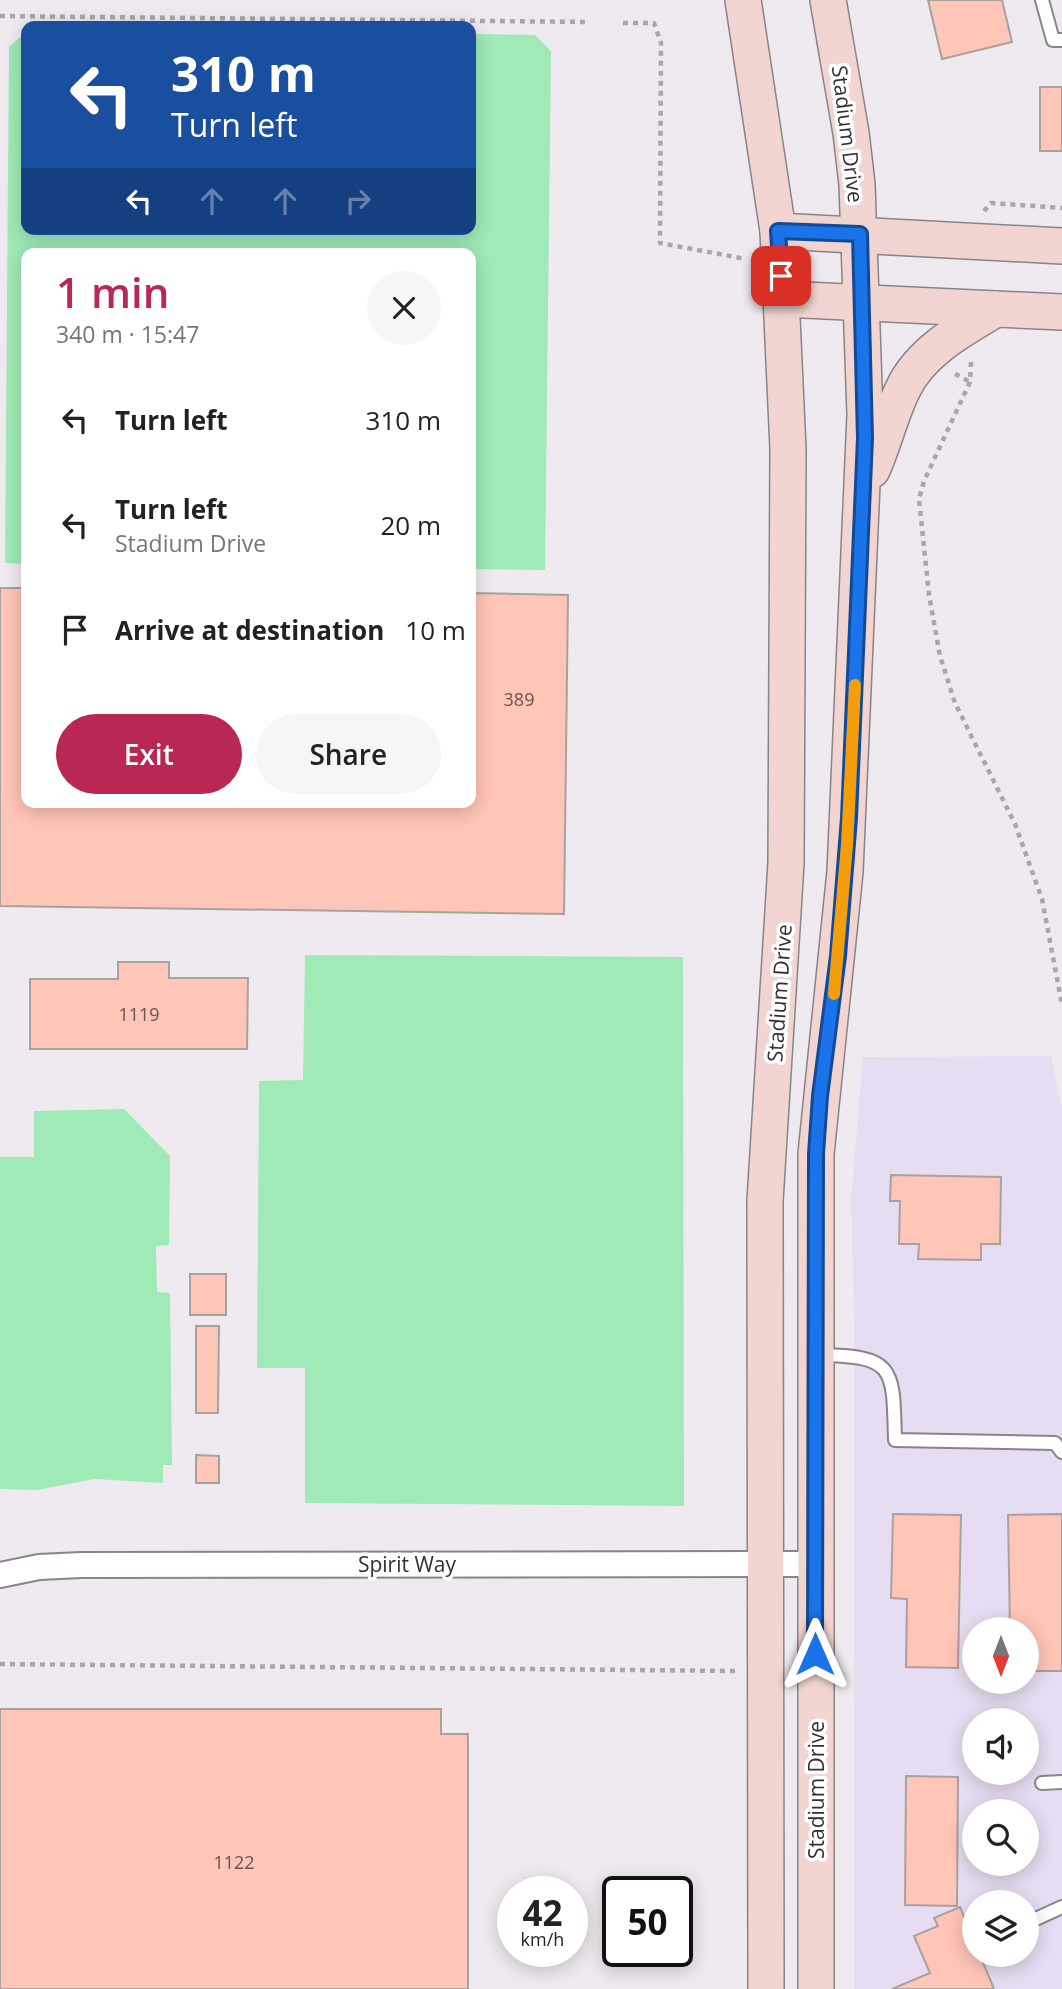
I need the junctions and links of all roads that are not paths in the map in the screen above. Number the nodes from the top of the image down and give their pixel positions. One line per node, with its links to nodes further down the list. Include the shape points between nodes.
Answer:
1 (743, 0): 5 (main road, Stadium Drive)
2 (828, 0): 6 (main road, Stadium Drive, via 851,133)
3 (1042, 0): 4 (lane, via 1053,40)
4 (1062, 40)
5 (778, 231): 6 (main road); 8 (main road, Stadium Drive)
6 (860, 234): 7 (main road); 9 (main road, Stadium Drive)
7 (1062, 246)
8 (783, 299): 9 (main road); 13 (main road, Stadium Drive, via 788,449 786,863 767,1142)
9 (863, 302): 10 (main road); 12 (main road, Stadium Drive)
10 (996, 309): 11 (main road); 12 (main road, via 957,332 917,368 903,387)
11 (1062, 312)
12 (863, 489): 14 (main road, Stadium Drive, via 846,858 816,1154)
13 (765, 1354): 14 (main road); 16 (main road, Stadium Drive)
14 (815, 1355): 15 (lane, via 856,1355 882,1366 894,1388 895,1440 1055,1443); 17 (main road, Stadium Drive)
15 (1062, 1452)
16 (766, 1564): 17 (street, Spirit Way); 18 (street, Spirit Way, via 81,1565); 23 (main road, Stadium Drive)
17 (815, 1564): 24 (main road, Stadium Drive)
18 (0, 1575)
19 (1062, 1782): 20 (lane)
20 (1042, 1783)
21 (1062, 1907): 22 (lane)
22 (1039, 1918)
23 (766, 1989)
24 (816, 1989)

